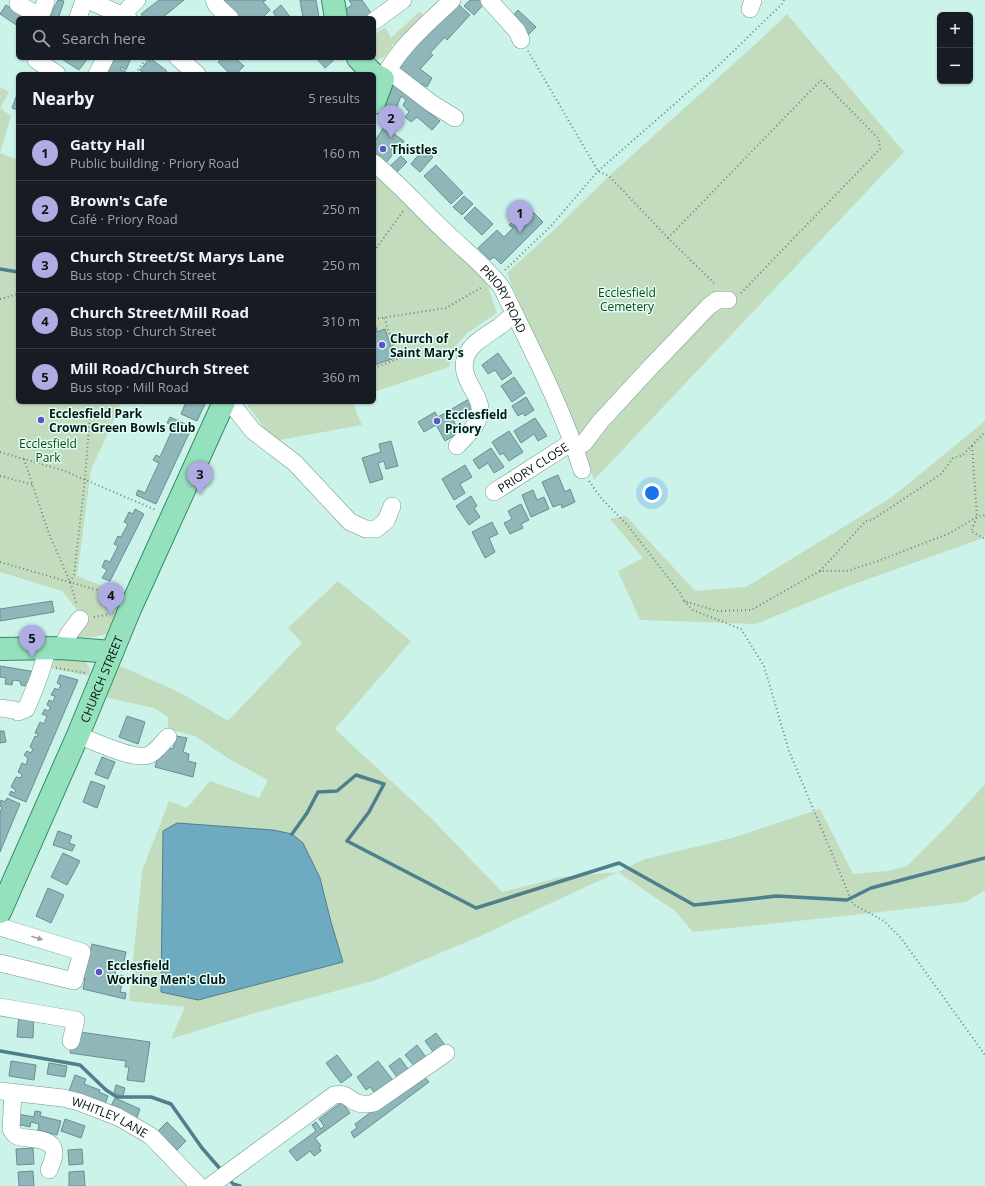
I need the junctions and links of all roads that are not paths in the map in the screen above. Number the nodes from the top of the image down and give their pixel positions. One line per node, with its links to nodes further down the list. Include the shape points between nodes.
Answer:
1 (46, 0): 10 (street, via 43,10 38,14)
2 (84, 0): 11 (street)
3 (88, 0): 12 (street)
4 (137, 0): 12 (street)
5 (214, 0): 13 (street)
6 (333, 0): 14 (main road)
7 (403, 0): 15 (street)
8 (452, 0): 24 (street)
9 (489, 0): 16 (street, via 517,31)
10 (18, 4)
11 (79, 16)
12 (123, 16)
13 (228, 16)
14 (336, 16)
15 (376, 20)
16 (521, 40)
17 (36, 60): 21 (street)
18 (103, 60): 22 (street)
19 (180, 60): 23 (street)
20 (361, 60): 24 (main road)
21 (53, 72)
22 (98, 72)
23 (195, 72)
24 (379, 74): 25 (main road); 26 (street)
25 (376, 91)
26 (455, 118)
27 (376, 165): 29 (street, PRIORY ROAD, via 496,279)
28 (728, 300): 32 (street, PRIORY CLOSE, via 717,300 708,307 600,422 584,443)
29 (514, 314): 32 (street, PRIORY ROAD, via 548,382); 33 (street, via 478,341 467,355 464,367 466,377 478,397 480,411 476,424)
30 (223, 404): 39 (main road, CHURCH STREET)
31 (232, 404): 36 (street, via 253,430 295,463 350,522 366,529 376,529 386,521)
32 (574, 445): 34 (street, PRIORY ROAD); 35 (street, PRIORY CLOSE)
33 (457, 446)
34 (582, 470)
35 (494, 492)
36 (392, 506)
37 (80, 619): 40 (street)
38 (0, 649): 40 (main road)
39 (112, 652): 40 (main road); 42 (main road, CHURCH STREET)
40 (51, 654): 41 (street, via 26,709 18,712)
41 (0, 708)
42 (78, 735): 43 (street, via 136,756 150,754); 44 (main road, CHURCH STREET)
43 (168, 737)
44 (5, 885): 45 (main road, CHURCH STREET)
45 (0, 912)
46 (0, 927): 47 (street, one-way to 47, via 82,952 74,981)
47 (0, 963)
48 (0, 1007): 49 (street, via 76,1020)
49 (70, 1041)
50 (446, 1053): 54 (street, via 374,1103 356,1102 349,1096 334,1094)
51 (6, 1091): 52 (street, via 13,1133 46,1142 52,1147 54,1152); 53 (street, WHITLEY LANE, via 63,1098 118,1117 152,1136)
52 (49, 1170)
53 (198, 1186)
54 (210, 1186)

